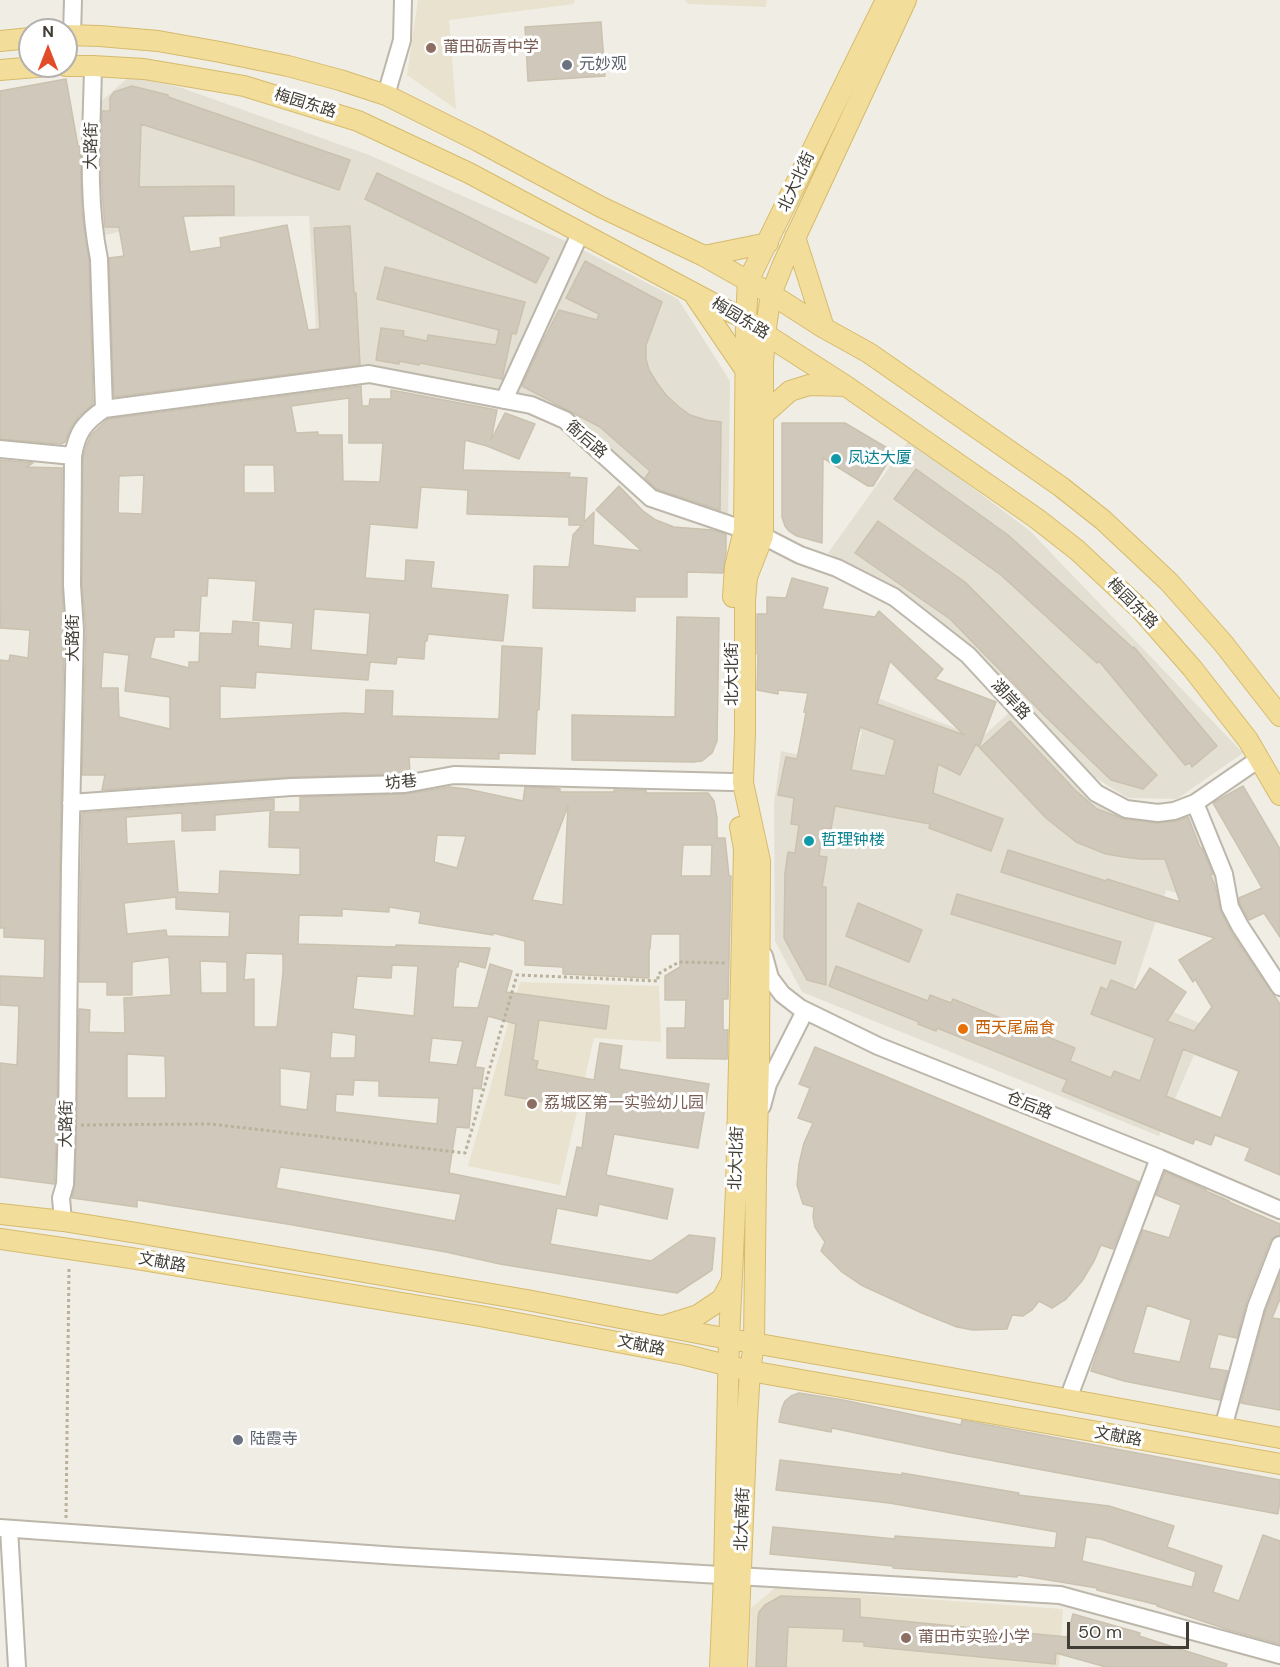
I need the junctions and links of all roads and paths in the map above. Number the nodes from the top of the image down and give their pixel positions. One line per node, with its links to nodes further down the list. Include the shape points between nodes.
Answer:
1 (73, 0): 5 (street)
2 (403, 0): 13 (street, via 402,40)
3 (886, 0): 16 (main road, 北大北街)
4 (906, 0): 15 (main road, 北大北街)
5 (71, 18)
6 (78, 35): 13 (main road, 梅园东路, via 158,41 220,52 298,69)
7 (18, 39): 8 (main road)
8 (0, 41)
9 (78, 66): 10 (main road, 梅园东路)
10 (93, 66): 14 (main road, 梅园东路, via 144,69 244,86 338,114 469,173); 27 (street, 大路街, via 91,173 99,259)
11 (18, 68): 12 (main road)
12 (0, 70)
13 (386, 95): 17 (main road, 梅园东路, via 601,207)
14 (580, 234): 19 (main road, 梅园东路); 26 (street)
15 (795, 237): 20 (main road, 北大北街); 22 (main road)
16 (768, 243): 17 (main road); 18 (main road, 北大北街)
17 (705, 256): 18 (main road, 梅园东路)
18 (748, 281): 20 (main road, 梅园东路); 21 (main road, 北大北街)
19 (691, 291): 21 (main road, 梅园东路); 24 (main road)
20 (771, 294): 22 (main road, 梅园东路); 23 (main road, 北大北街)
21 (746, 319): 23 (main road, 梅园东路); 24 (main road, 北大北街)
22 (824, 328): 32 (main road, 梅园东路, via 869,353 1103,520 1170,582)
23 (765, 334): 25 (main road, 梅园东路); 28 (main road, 北大北街)
24 (746, 371): 31 (main road, 北大北街)
25 (846, 386): 28 (main road, via 808,385 790,391); 33 (main road, 梅园东路, via 1077,550 1141,609 1199,677)
26 (504, 399): 27 (street, 衙后路, via 369,374); 31 (street, 衙后路, via 531,405 565,420 651,498)
27 (104, 409): 30 (street, 大路街, via 84,424)
28 (763, 415): 31 (main road, 北大北街)
29 (0, 449): 30 (street)
30 (73, 456): 36 (street, 大路街, via 75,630)
31 (754, 533): 34 (main road, 北大北街, via 735,567); 37 (street, 湖岸路, via 894,597 968,655 1096,793 1126,808 1158,813); 38 (main road, 北大北街, via 745,602 743,783 760,861)
32 (1280, 716)
33 (1259, 759): 35 (main road, 梅园东路); 37 (street, 湖岸路)
34 (732, 782): 36 (street, 坊巷, via 454,775 405,784 291,787); 39 (main road, 北大北街, via 744,849)
35 (1280, 795)
36 (71, 803): 43 (street, 大路街)
37 (1195, 803): 40 (street, via 1224,874 1230,907)
38 (759, 930): 41 (street, 仓后路, via 770,978 782,994); 42 (main road, 北大北街)
39 (741, 963): 43 (path, via 679,962 658,974 658,981 517,975 465,1154 210,1124); 51 (main road, 北大北街)
40 (1280, 987)
41 (805, 1011): 42 (street, via 768,1084); 44 (street, 仓后路, via 878,1046)
42 (757, 1124): 54 (main road, 北大北街)
43 (67, 1125): 47 (street, 大路街)
44 (1159, 1158): 45 (street, 仓后路); 57 (street)
45 (1280, 1210)
46 (0, 1214): 47 (main road, 文献路)
47 (63, 1221): 52 (main road, 文献路)
48 (0, 1239): 50 (main road, 文献路)
49 (1280, 1245): 58 (street, via 1256,1308)
50 (69, 1249): 56 (main road, 文献路, via 580,1334); 62 (path)
51 (732, 1279): 52 (main road, via 722,1299 714,1305 698,1315); 53 (main road, 北大北街)
52 (661, 1326): 53 (main road, 文献路)
53 (729, 1339): 54 (main road, 文献路); 56 (main road, 北大北街)
54 (754, 1343): 55 (main road, 北大北街); 57 (main road, 文献路)
55 (750, 1371): 56 (main road, 文献路); 60 (main road, 文献路); 63 (main road, 北大南街)
56 (728, 1372): 63 (main road, 北大南街)
57 (1068, 1399): 58 (main road, 文献路)
58 (1223, 1428): 59 (main road, 文献路)
59 (1280, 1438)
60 (1280, 1464)
61 (5, 1529): 62 (street); 65 (street)
62 (66, 1532): 63 (street, via 385,1556)
63 (732, 1575): 64 (street, via 1060,1595); 66 (main road, 北大南街); 67 (main road, 北大南街)
64 (1280, 1655)
65 (17, 1667)
66 (720, 1667)
67 (737, 1667)

